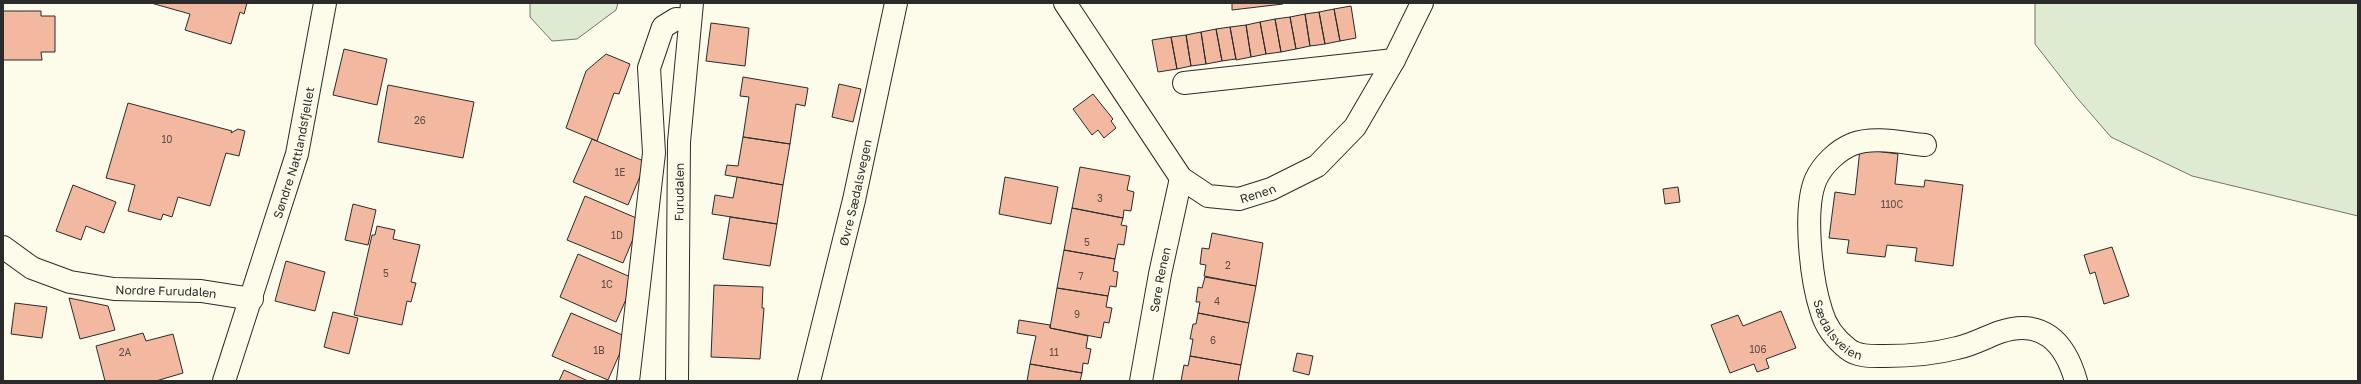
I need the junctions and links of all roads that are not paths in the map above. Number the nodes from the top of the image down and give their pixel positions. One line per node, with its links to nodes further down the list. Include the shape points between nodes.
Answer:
1 (325, 3): 11 (street, Søndre Nattlandsfjellet, via 297,154)
2 (896, 3): 15 (street, Øvre Sædalsvegen, via 854,200)
3 (1065, 3): 9 (street, Renen)
4 (1422, 3): 6 (street, Renen)
5 (691, 11): 13 (street, via 663,27 649,68 654,153); 14 (street, Furudalen, via 679,142)
6 (1394, 60): 7 (street); 9 (street, Renen, via 1355,127 1317,166 1271,189 1239,199 1208,196)
7 (1184, 83)
8 (1925, 145): 17 (street, Sædalsveien, via 1879,141 1853,144 1830,159 1816,178 1808,209 1814,282 1821,310 1831,332 1849,350 1866,356 1904,356 1958,348 2001,332 2025,327 2043,331 2059,343 2071,364)
9 (1180, 178): 16 (street, Søre Renen)
10 (3, 247): 11 (street, Nordre Furudalen, via 32,268 70,282 114,289 201,291)
11 (252, 299): 12 (street)
12 (224, 381)
13 (628, 381)
14 (677, 381)
15 (809, 381)
16 (1141, 381)
17 (2076, 381)

